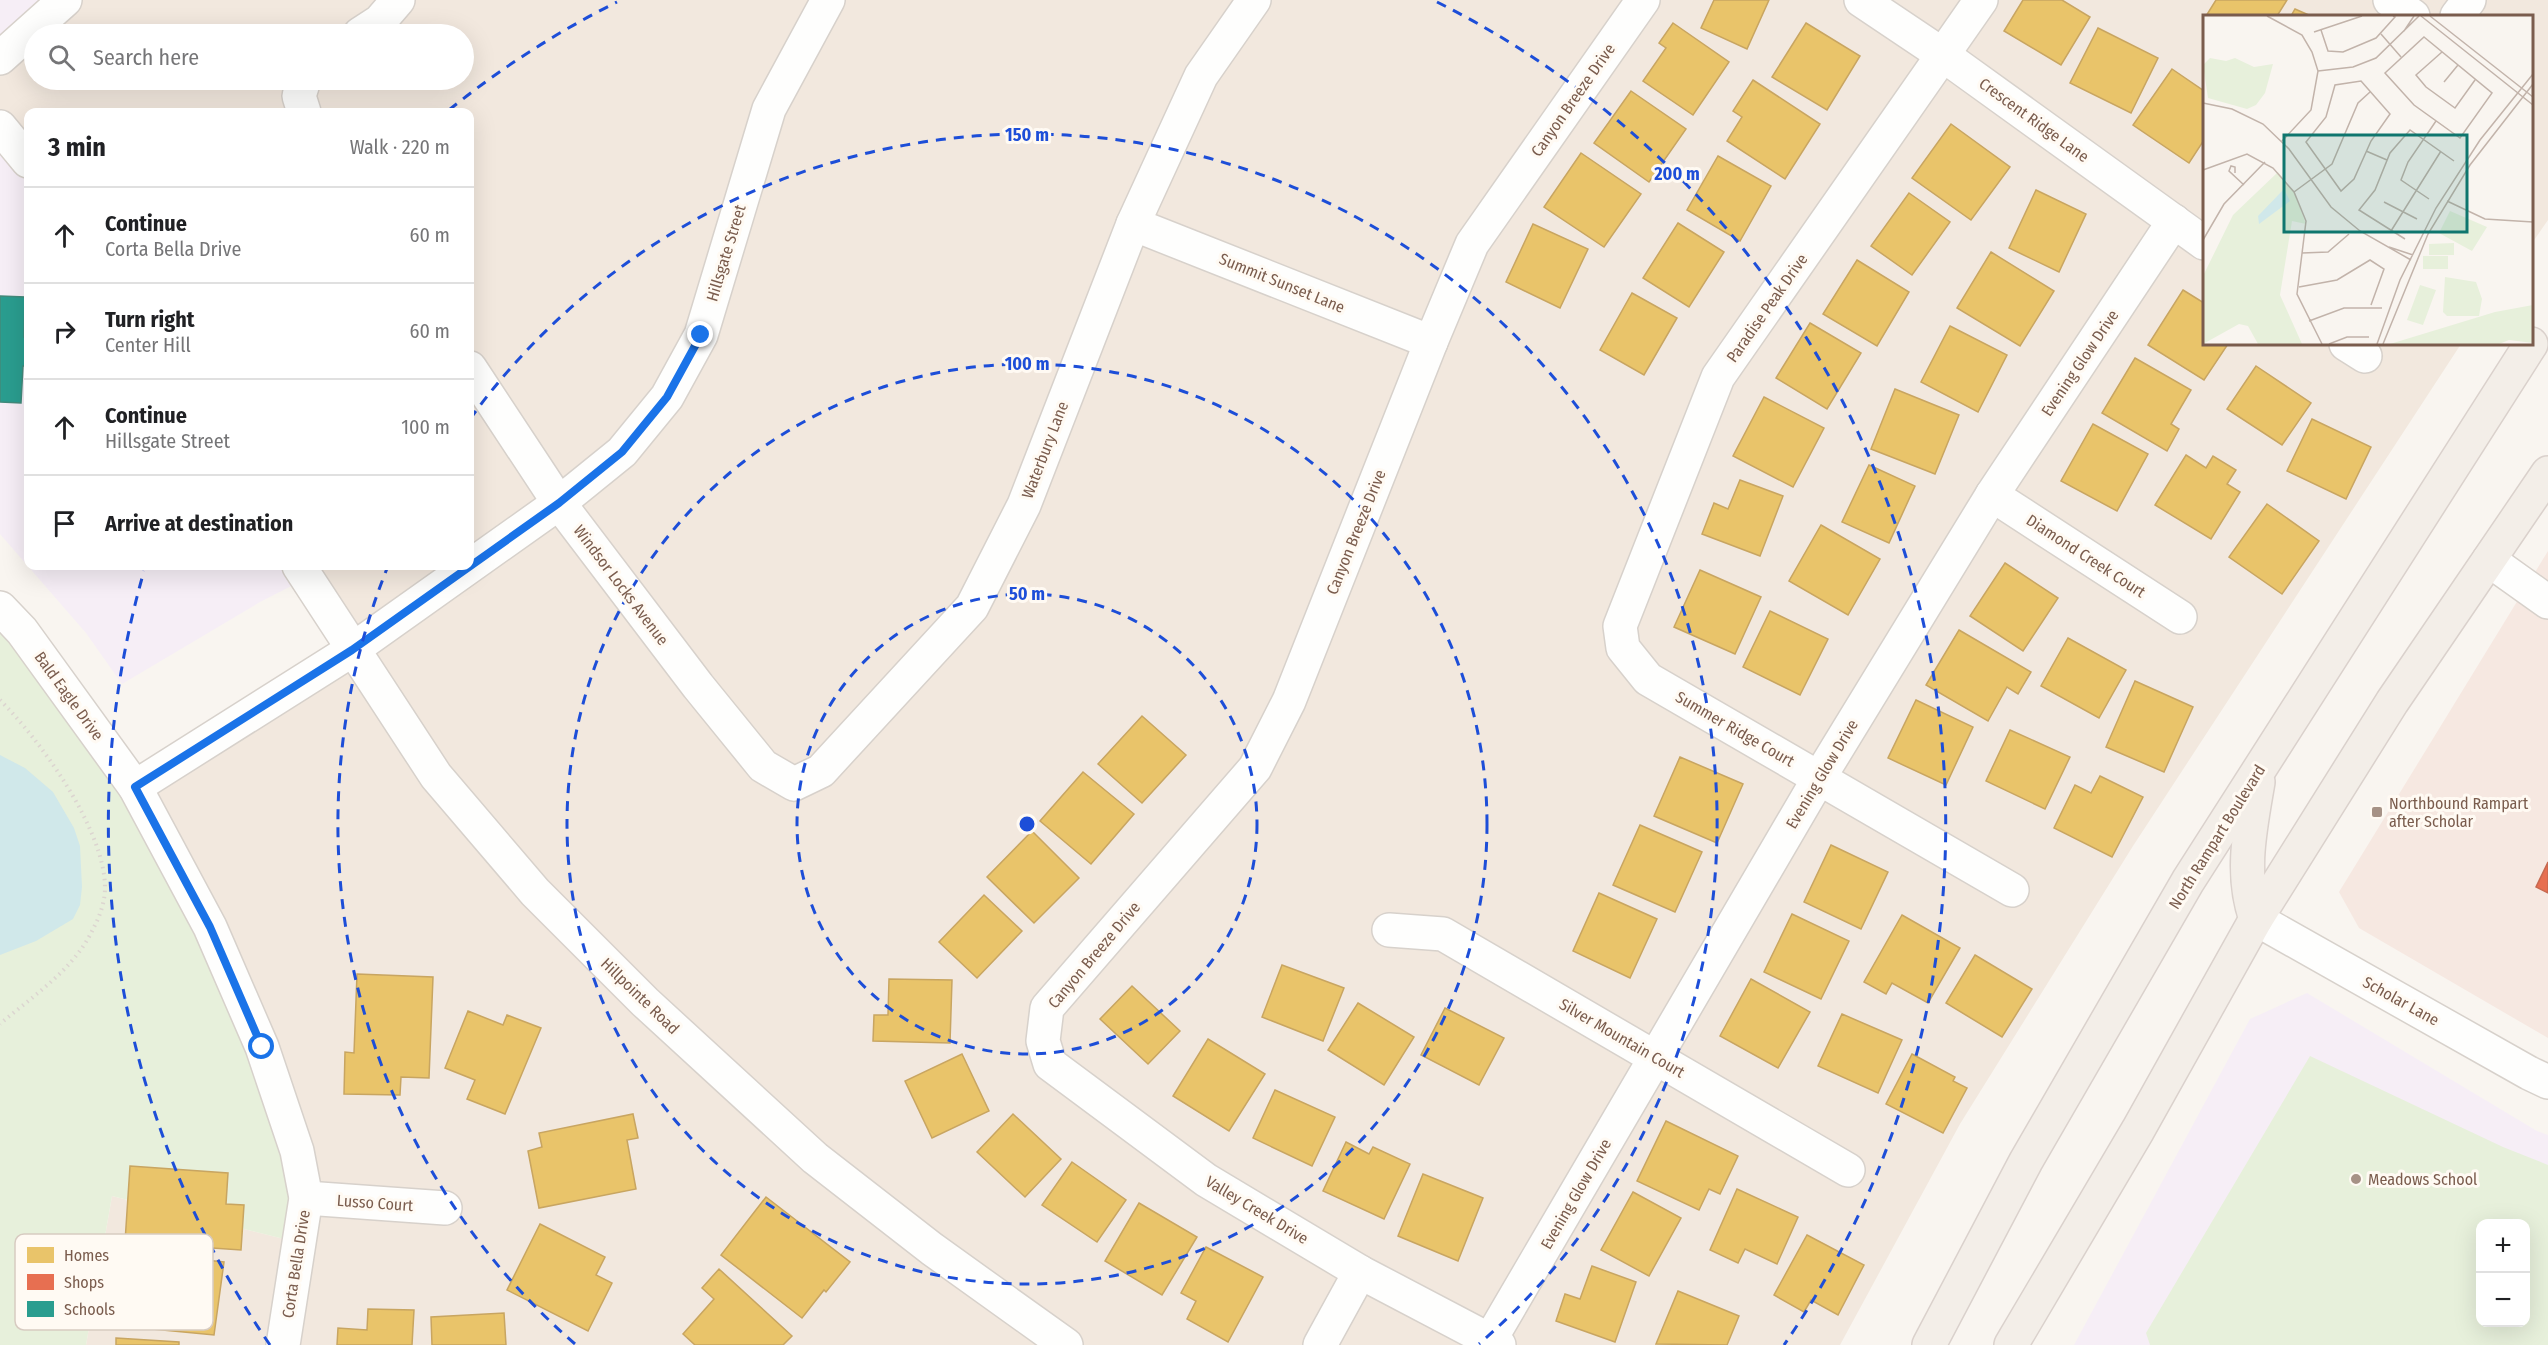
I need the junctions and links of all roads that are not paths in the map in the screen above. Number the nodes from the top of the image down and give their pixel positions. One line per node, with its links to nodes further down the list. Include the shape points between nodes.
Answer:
1 (65, 0): 12 (street)
2 (398, 0): 13 (street)
3 (828, 0): 29 (street, Hillsgate Street, via 770,109 701,335 667,397 622,452)
4 (1254, 0): 20 (street, Waterbury Lane, via 1201,76)
5 (1643, 0): 24 (street, Canyon Breeze Drive, via 1472,244)
6 (1861, 0): 15 (street, Crescent Ridge Lane)
7 (1981, 0): 15 (street, Paradise Peak Drive)
8 (2390, 0): 10 (street)
9 (2469, 0): 11 (street)
10 (2412, 15)
11 (2458, 15)
12 (38, 24)
13 (375, 24)
14 (24, 37): 16 (street)
15 (1943, 55): 19 (street, Crescent Ridge Lane); 37 (street, Paradise Peak Drive, via 1718,377 1620,626)
16 (0, 58)
17 (0, 127): 18 (street)
18 (24, 156)
19 (2174, 221): 21 (street, Crescent Ridge Lane); 28 (street, Evening Glow Drive)
20 (1133, 224): 24 (street, Summit Sunset Lane); 41 (street, Waterbury Lane, via 1024,505 972,607 821,771)
21 (2203, 242)
22 (2548, 320): 23 (main road, North Rampart Boulevard)
23 (2533, 341)
24 (1431, 342): 46 (street, Canyon Breeze Drive, via 1289,701 1255,768 1047,1008)
25 (2530, 345): 39 (main road, North Rampart Boulevard)
26 (474, 374): 29 (street, Windsor Locks Avenue)
27 (2548, 473): 30 (main road)
28 (1992, 495): 36 (street, Diamond Creek Court); 40 (street, Evening Glow Drive)
29 (559, 503): 31 (street, Hillsgate Street); 41 (street, Windsor Locks Avenue, via 763,766)
30 (2489, 560): 34 (street); 44 (main road, via 2392,702)
31 (474, 563)
32 (302, 570): 38 (street, Hillpointe Road)
33 (465, 570): 38 (street, Hillsgate Street)
34 (2548, 602)
35 (0, 608): 42 (street, Bald Eagle Drive, via 22,631)
36 (2180, 617)
37 (1623, 648): 40 (street, Summer Ridge Court, via 1648,679)
38 (352, 650): 42 (street, Hillsgate Street); 55 (street, Hillpointe Road, via 436,776 536,892 645,1002 815,1158 932,1250)
39 (2260, 769): 44 (main road, via 2246,880); 57 (main road, North Rampart Boulevard, via 2188,881 2026,1161)
40 (1819, 778): 43 (street, Summer Ridge Court); 47 (street, Evening Glow Drive)
41 (794, 784)
42 (135, 787): 50 (street, Corta Bella Drive, via 210,927 262,1047 297,1150)
43 (2012, 890)
44 (2256, 920): 48 (street, Scholar Lane); 58 (main road)
45 (1389, 930): 47 (street, Silver Mountain Court, via 1443,934)
46 (1043, 1041): 52 (street, Valley Creek Drive, via 1050,1064 1206,1180)
47 (1655, 1058): 49 (street, Silver Mountain Court); 53 (street, Evening Glow Drive)
48 (2548, 1082)
49 (1848, 1170)
50 (306, 1198): 51 (street, Lusso Court); 54 (street, Corta Bella Drive)
51 (445, 1208)
52 (1360, 1272): 53 (street, Valley Creek Drive); 56 (street)
53 (1495, 1343)
54 (283, 1345)
55 (1066, 1345)
56 (1320, 1345)
57 (1929, 1345)
58 (2011, 1345)

